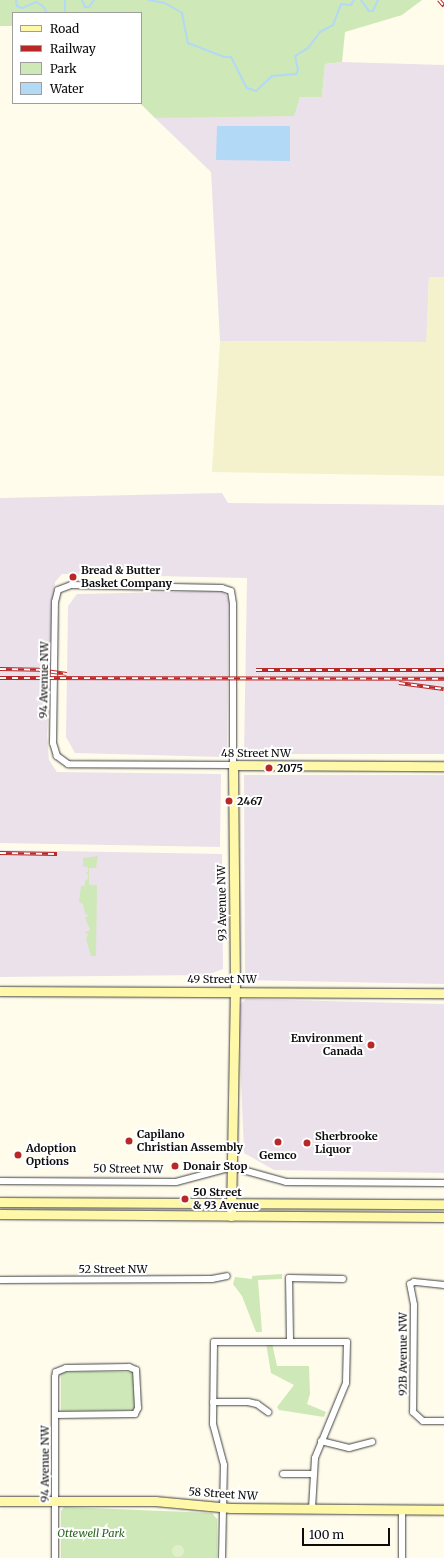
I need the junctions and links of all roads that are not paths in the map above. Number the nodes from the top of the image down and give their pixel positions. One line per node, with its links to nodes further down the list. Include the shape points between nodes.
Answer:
1 (58, 590): 2 (street, 94 Avenue NW, via 55,602 53,743 57,756); 3 (street, 93 Avenue NW, via 71,585 222,588 231,591)
2 (68, 764): 3 (street, 48 Street NW)
3 (233, 765): 4 (street, 48 Street NW); 6 (street, 93 Avenue NW)
4 (444, 766)
5 (0, 991): 6 (street, 49 Street NW)
6 (235, 991): 7 (street, 49 Street NW); 8 (street, 93 Avenue NW)
7 (444, 993)
8 (232, 1167): 9 (street, 50 Street NW, via 176,1182); 10 (street, via 286,1182); 12 (street, 93 Avenue NW)
9 (0, 1181)
10 (444, 1182)
11 (0, 1202): 12 (street)
12 (232, 1203): 13 (street); 15 (street, 93 Avenue NW)
13 (444, 1204)
14 (0, 1214): 15 (street)
15 (231, 1216): 16 (street)
16 (444, 1217)
17 (227, 1276): 19 (street, 52 Street NW, via 212,1279)
18 (343, 1279): 21 (street, via 289,1278)
19 (0, 1280)
20 (444, 1285): 25 (street, 92B Avenue NW, via 412,1282 413,1412 423,1421)
21 (290, 1340): 22 (street, via 214,1342); 26 (street, via 347,1342 346,1383)
22 (214, 1402): 23 (street, via 248,1402 257,1404); 32 (street, via 213,1424 224,1459)
23 (268, 1412)
24 (55, 1415): 24 (street, 94 Avenue NW, via 55,1377 58,1370 135,1369 138,1374 138,1408 135,1414); 31 (street, 94 Avenue NW)
25 (444, 1421)
26 (321, 1441): 27 (street, via 348,1448); 29 (street)
27 (372, 1442)
28 (282, 1474): 29 (street)
29 (313, 1474): 33 (street)
30 (0, 1501): 31 (street, 58 Street NW)
31 (55, 1501): 32 (street, 58 Street NW, via 155,1501); 36 (street, 94 Avenue NW)
32 (223, 1507): 33 (street, 58 Street NW); 37 (street)
33 (312, 1510): 34 (street, 58 Street NW)
34 (402, 1510): 35 (street, 58 Street NW); 38 (street)
35 (444, 1510)
36 (55, 1558)
37 (222, 1558)
38 (402, 1558)

